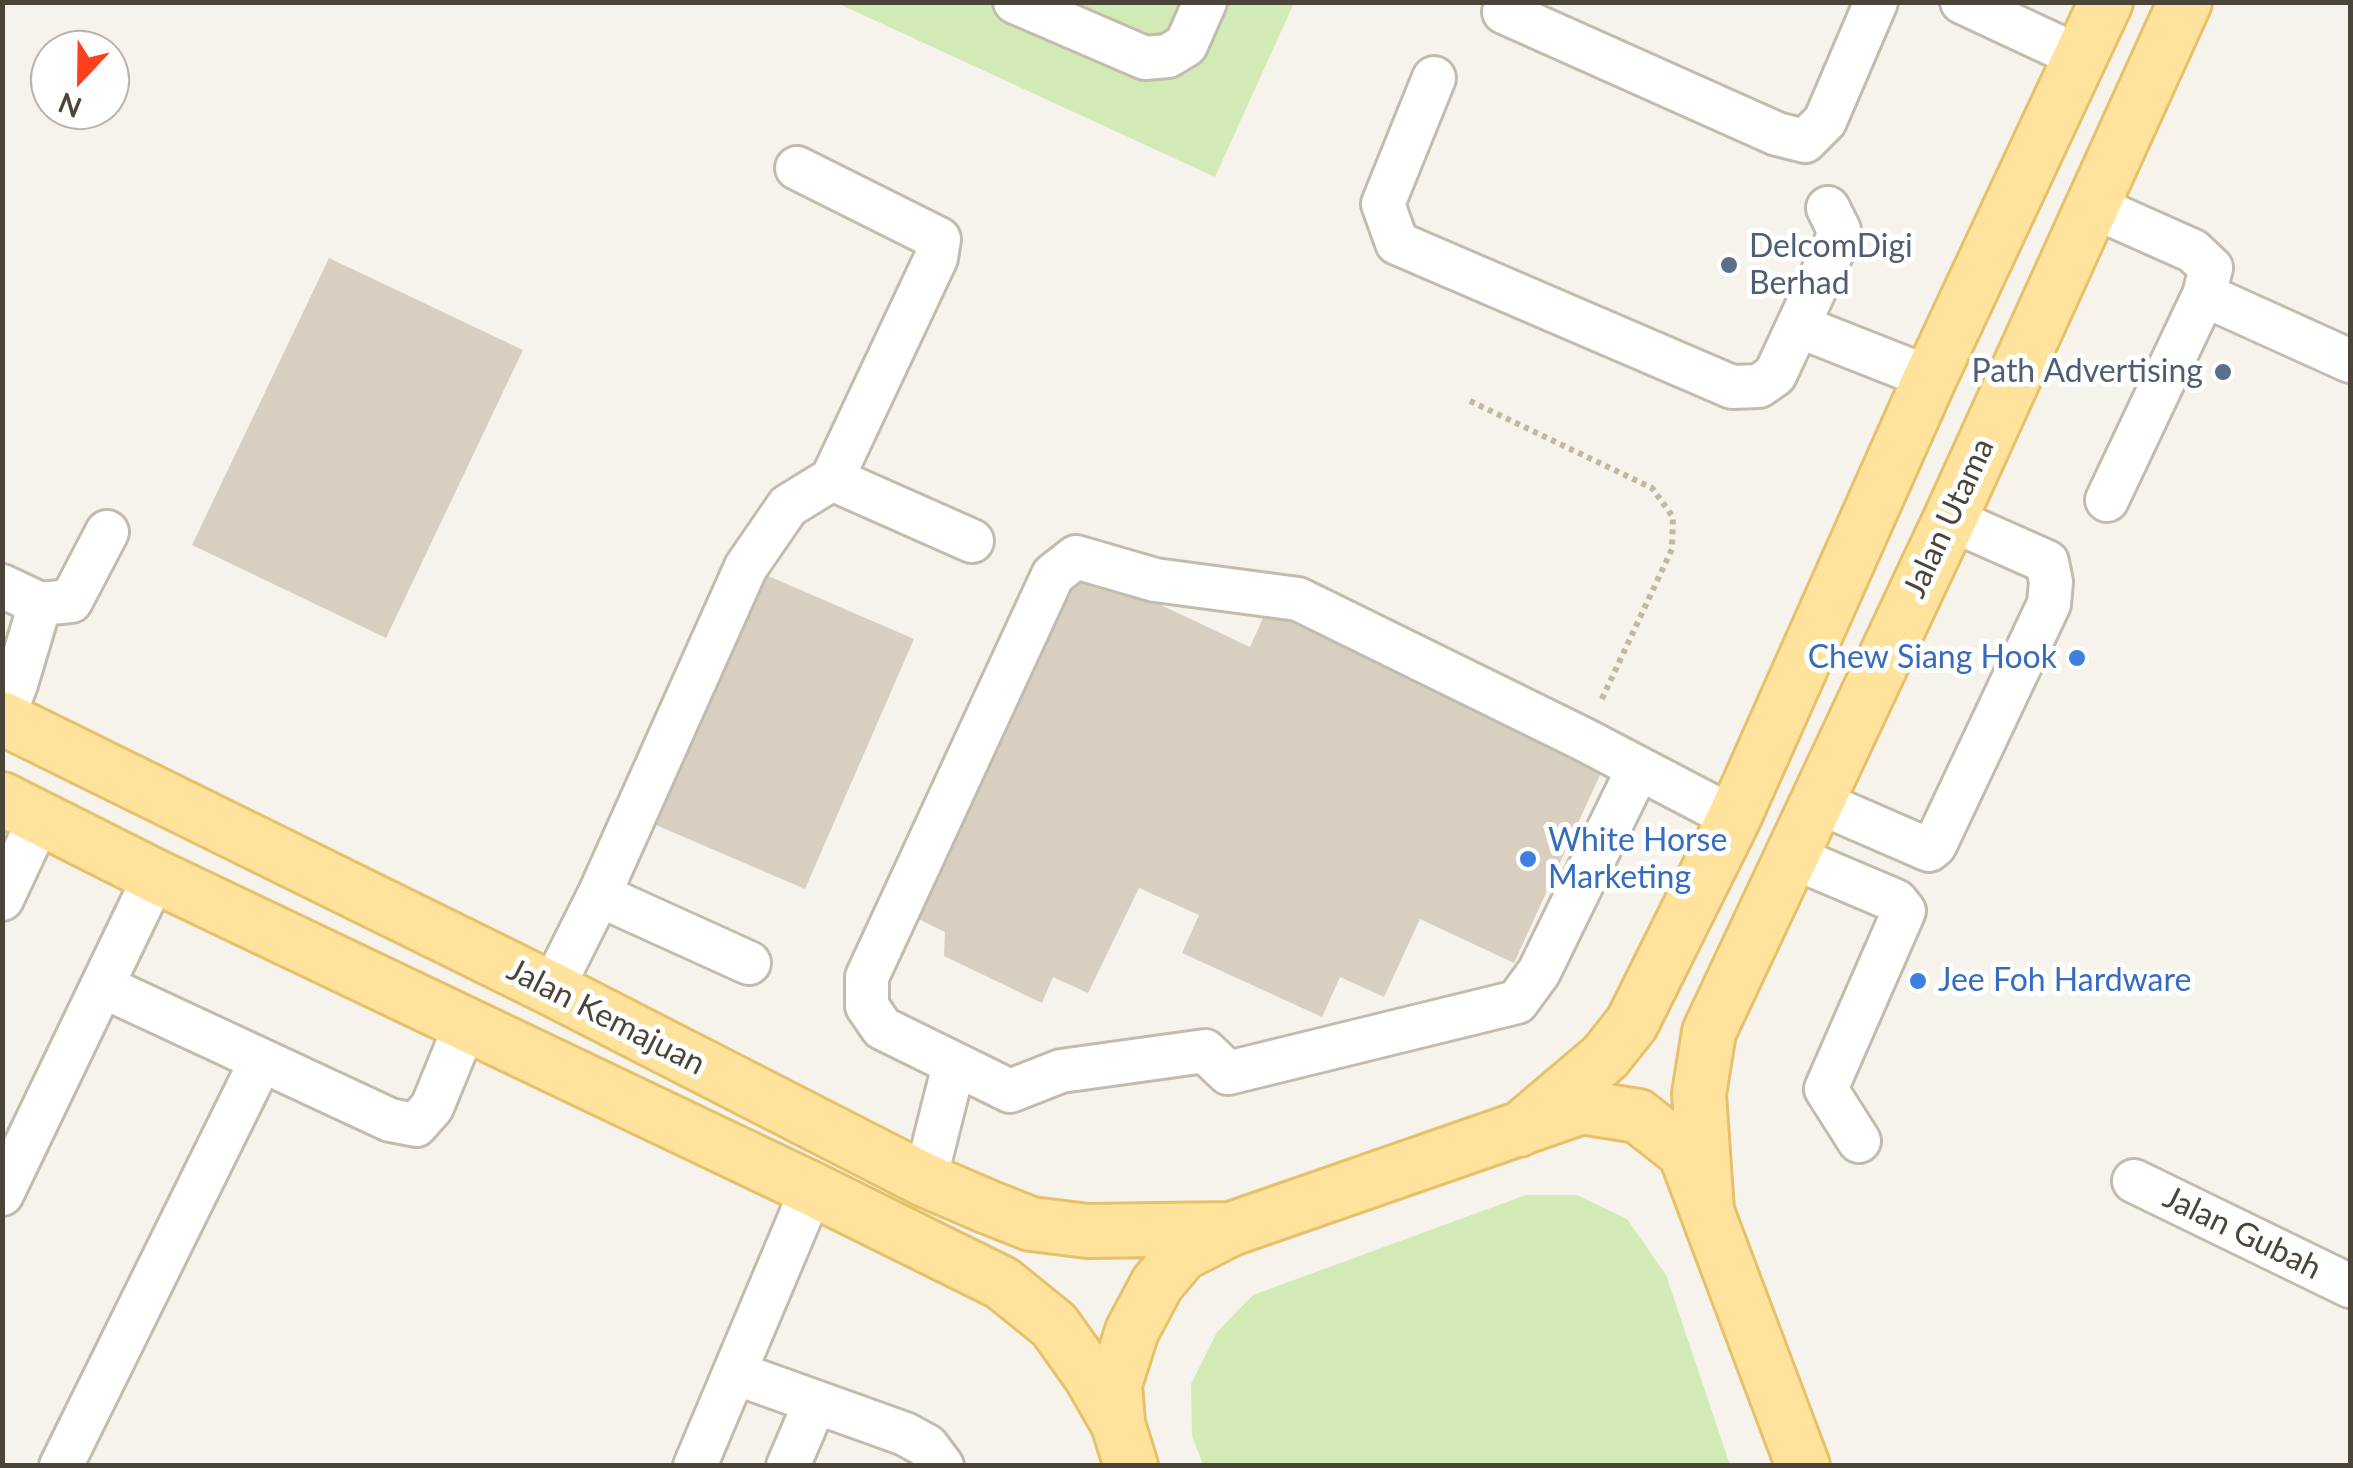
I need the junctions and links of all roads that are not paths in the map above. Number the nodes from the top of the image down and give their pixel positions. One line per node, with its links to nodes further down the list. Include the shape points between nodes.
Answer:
1 (1015, 2): 2 (street, via 1145,58 1186,46)
2 (1205, 2)
3 (1876, 2): 7 (street, via 1825,121 1805,141)
4 (1962, 2): 8 (street)
5 (2106, 2): 8 (main road)
6 (2185, 2): 11 (main road, Jalan Utama)
7 (1504, 12)
8 (2080, 57): 16 (main road)
9 (1434, 78): 14 (street, via 1383,204 1397,243 1732,387 1759,386 1775,375)
10 (798, 168): 17 (street, via 939,238 936,258)
11 (2092, 206): 13 (street, via 2194,251 2211,268); 19 (main road, Jalan Utama)
12 (1828, 208): 14 (street, via 1840,230)
13 (2204, 295): 15 (street); 18 (street)
14 (1798, 326): 16 (street)
15 (2350, 362)
16 (1930, 378): 27 (main road)
17 (832, 479): 21 (street); 30 (street, via 788,506 746,568)
18 (2108, 500)
19 (1950, 519): 25 (main road, Jalan Utama); 25 (street, via 2047,562 2052,582 2049,604 1936,844 1929,850)
20 (107, 532): 22 (street, via 71,601)
21 (972, 541)
22 (21, 595): 23 (street, via 16,684)
23 (3, 718): 34 (main road, Jalan Kemajuan)
24 (1638, 769): 27 (street); 37 (street, via 1539,972 1517,1002 1228,1074 1204,1051 1061,1070 1010,1091); 37 (street, via 1298,599 1155,580 1076,558 1052,575 867,977 868,1006 882,1028)
25 (1816, 801): 28 (main road, Jalan Utama)
26 (22, 809): 29 (main road, Jalan Kemajuan); 31 (street)
27 (1734, 818): 38 (main road, via 1632,1023 1606,1057)
28 (1790, 856): 39 (street, via 1896,901 1904,911 1826,1088); 44 (main road, Jalan Utama, via 1709,1032 1699,1094)
29 (155, 876): 33 (street); 35 (main road, Jalan Kemajuan)
30 (599, 896): 32 (street); 34 (street)
31 (2, 900)
32 (749, 963)
33 (102, 986): 36 (street); 43 (street)
34 (552, 989): 40 (main road, Jalan Kemajuan)
35 (466, 1024): 36 (street, via 432,1107 416,1125 390,1120); 42 (main road, Jalan Kemajuan)
36 (261, 1061): 50 (street)
37 (954, 1065): 40 (street)
38 (1519, 1130): 44 (main road, via 1582,1108 1638,1116 1685,1154); 45 (main road)
39 (1859, 1140)
40 (926, 1180): 45 (main road, Jalan Kemajuan, via 1031,1224 1088,1231)
41 (2134, 1181): 46 (street, Jalan Gubah)
42 (812, 1189): 47 (street); 49 (main road, Jalan Kemajuan, via 1002,1283 1054,1325)
43 (2, 1194)
44 (1707, 1211): 54 (main road)
45 (1231, 1229): 49 (main road, via 1182,1254 1132,1331 1115,1384)
46 (2350, 1286)
47 (734, 1373): 48 (street); 51 (street)
48 (816, 1403): 52 (street); 53 (street, via 905,1434 927,1446)
49 (1124, 1444)
50 (61, 1466)
51 (695, 1466)
52 (788, 1466)
53 (942, 1466)
54 (1803, 1466)

